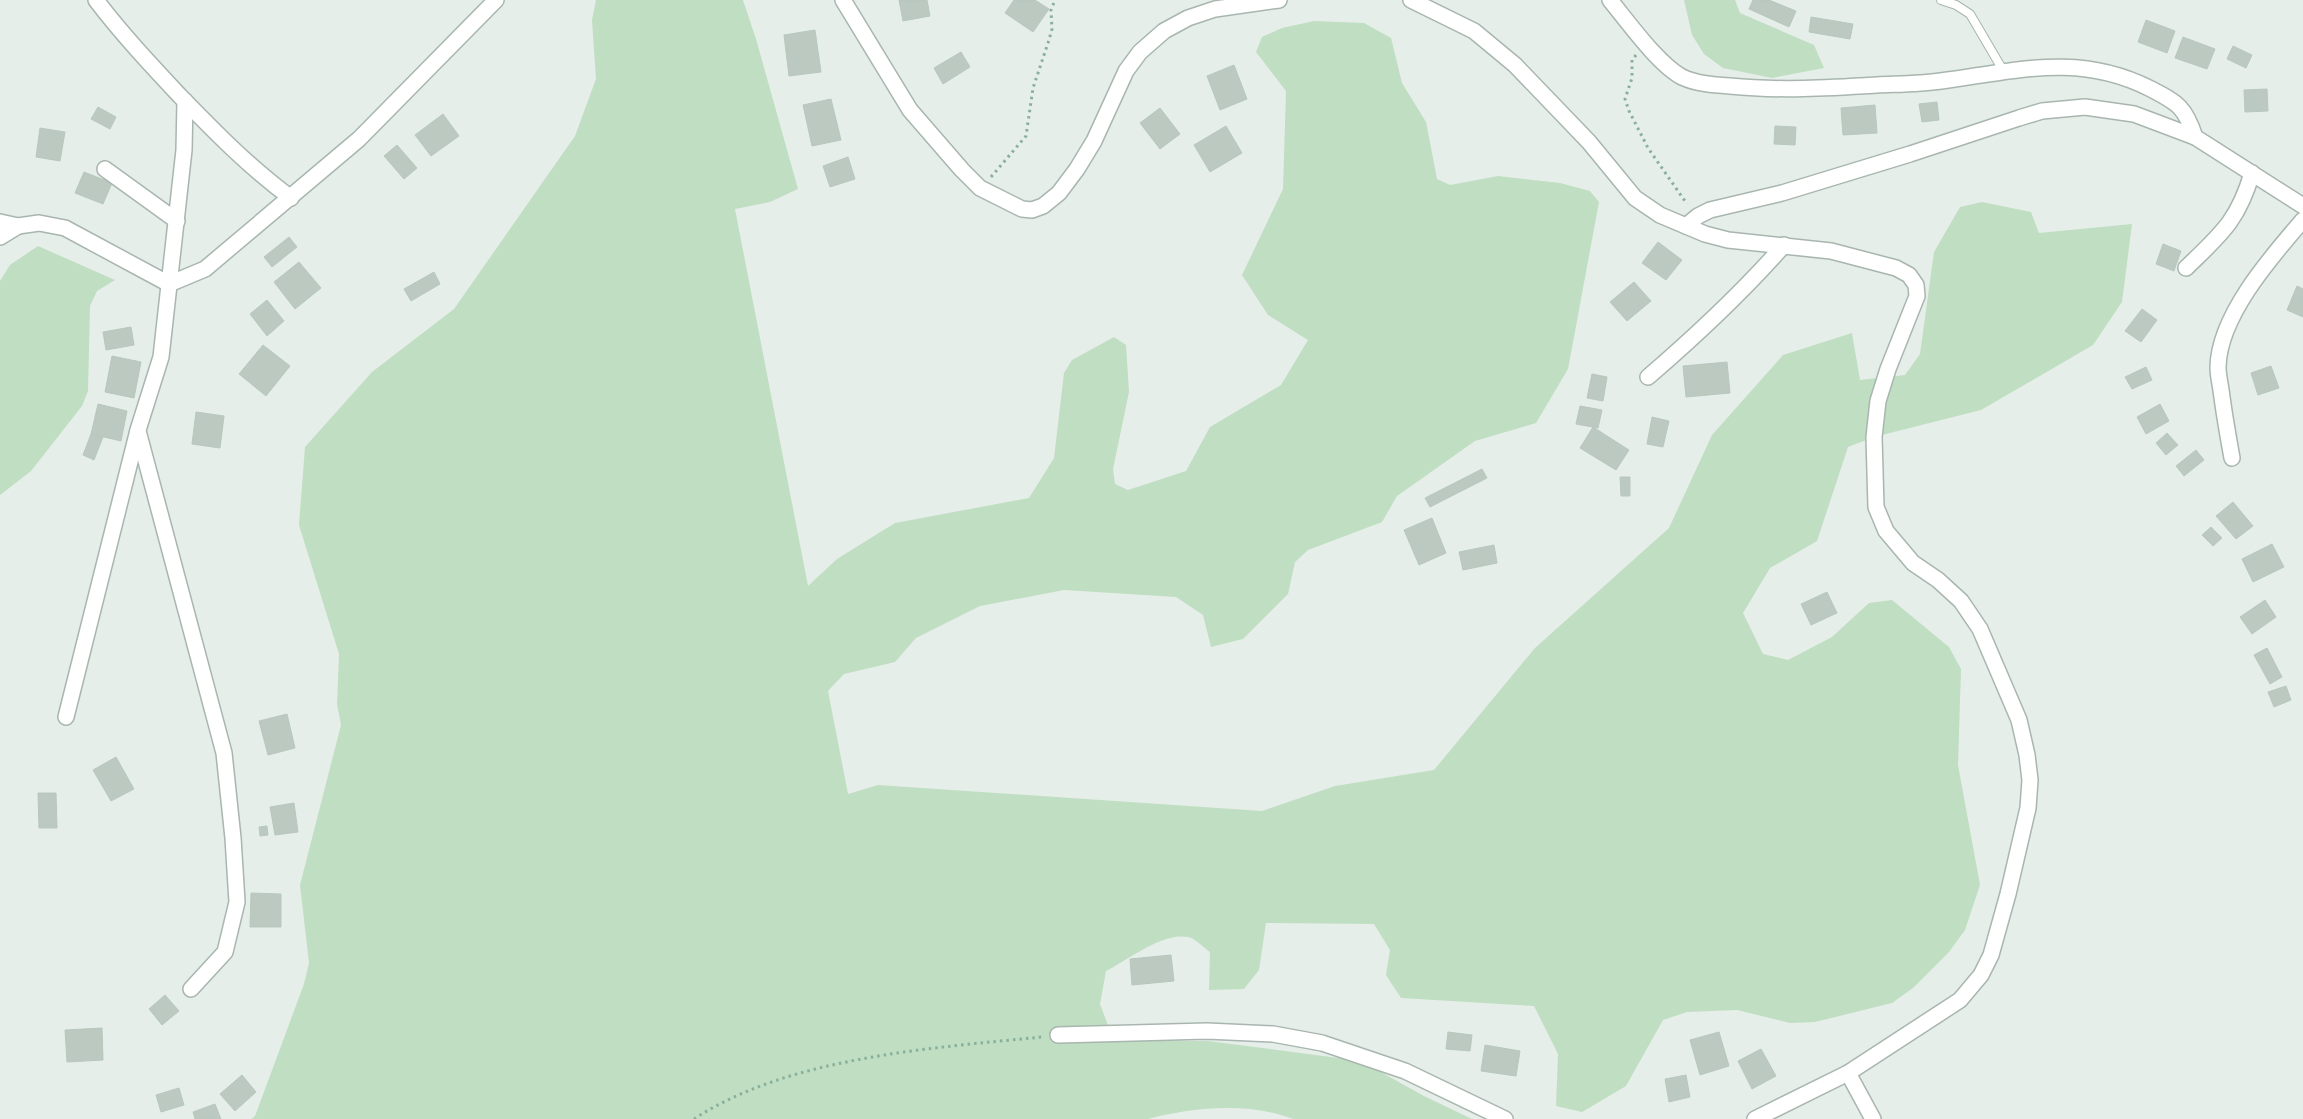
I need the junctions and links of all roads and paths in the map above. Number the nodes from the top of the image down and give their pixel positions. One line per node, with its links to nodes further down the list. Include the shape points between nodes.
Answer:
1 (496, 0): 16 (street, via 359,139)
2 (843, 0): 15 (street, via 910,110)
3 (1055, 0): 15 (path, via 1051,10 1051,34 1033,88 1026,136)
4 (1278, 0): 15 (street, via 1215,9 1188,18 1164,31 1140,52 1126,71 1094,141 1077,169 1059,193 1043,206 1022,209)
5 (1412, 0): 23 (street, via 1474,32 1501,54 1572,123 1635,198 1660,215)
6 (1610, 0): 9 (street)
7 (1941, 0): 10 (lane, via 1970,14)
8 (103, 4): 11 (street)
9 (1648, 45): 10 (street, via 1682,76 1705,84 1754,89 1931,82); 18 (path, via 1632,60 1632,78 1626,99 1629,111 1660,168)
10 (2004, 72): 12 (street, via 2080,67 2125,77 2178,103 2190,120)
11 (185, 101): 16 (street, via 216,136); 21 (street)
12 (2195, 137): 14 (street); 18 (street, via 2134,114 2108,109 2071,107 2042,111 1902,157)
13 (104, 168): 21 (street)
14 (2252, 173): 17 (street); 26 (street, via 2240,208 2229,226)
15 (980, 188)
16 (292, 198): 27 (street, via 205,269)
17 (2303, 206)
18 (1698, 216): 23 (street)
19 (2303, 220): 30 (street, via 2262,268 2236,310 2220,355 2218,368)
20 (0, 222): 22 (street)
21 (177, 222): 27 (street)
22 (18, 226): 24 (street); 27 (street, via 40,223 65,228)
23 (1686, 226): 25 (street, via 1728,240)
24 (0, 237)
25 (1784, 245): 28 (street, via 1714,320); 34 (street, via 1831,251 1896,268 1909,275 1916,285 1917,296 1878,401 1874,437 1876,507 1886,531 1913,563 1961,601 1980,629 2019,720 2030,780 2028,808 2008,894 1991,955 1981,975 1960,1000)
26 (2186, 268)
27 (169, 284): 29 (street, via 161,357)
28 (1648, 377)
29 (138, 430): 31 (street); 32 (street, via 224,753 233,838 237,902 225,952)
30 (2232, 458)
31 (66, 717)
32 (191, 989)
33 (1058, 1036): 35 (path, via 920,1049 830,1066 753,1088); 36 (street, via 1206,1031 1273,1034 1322,1043 1404,1071)
34 (1848, 1073): 37 (street); 38 (street)
35 (694, 1119)
36 (1505, 1119)
37 (1755, 1119)
38 (1873, 1119)

